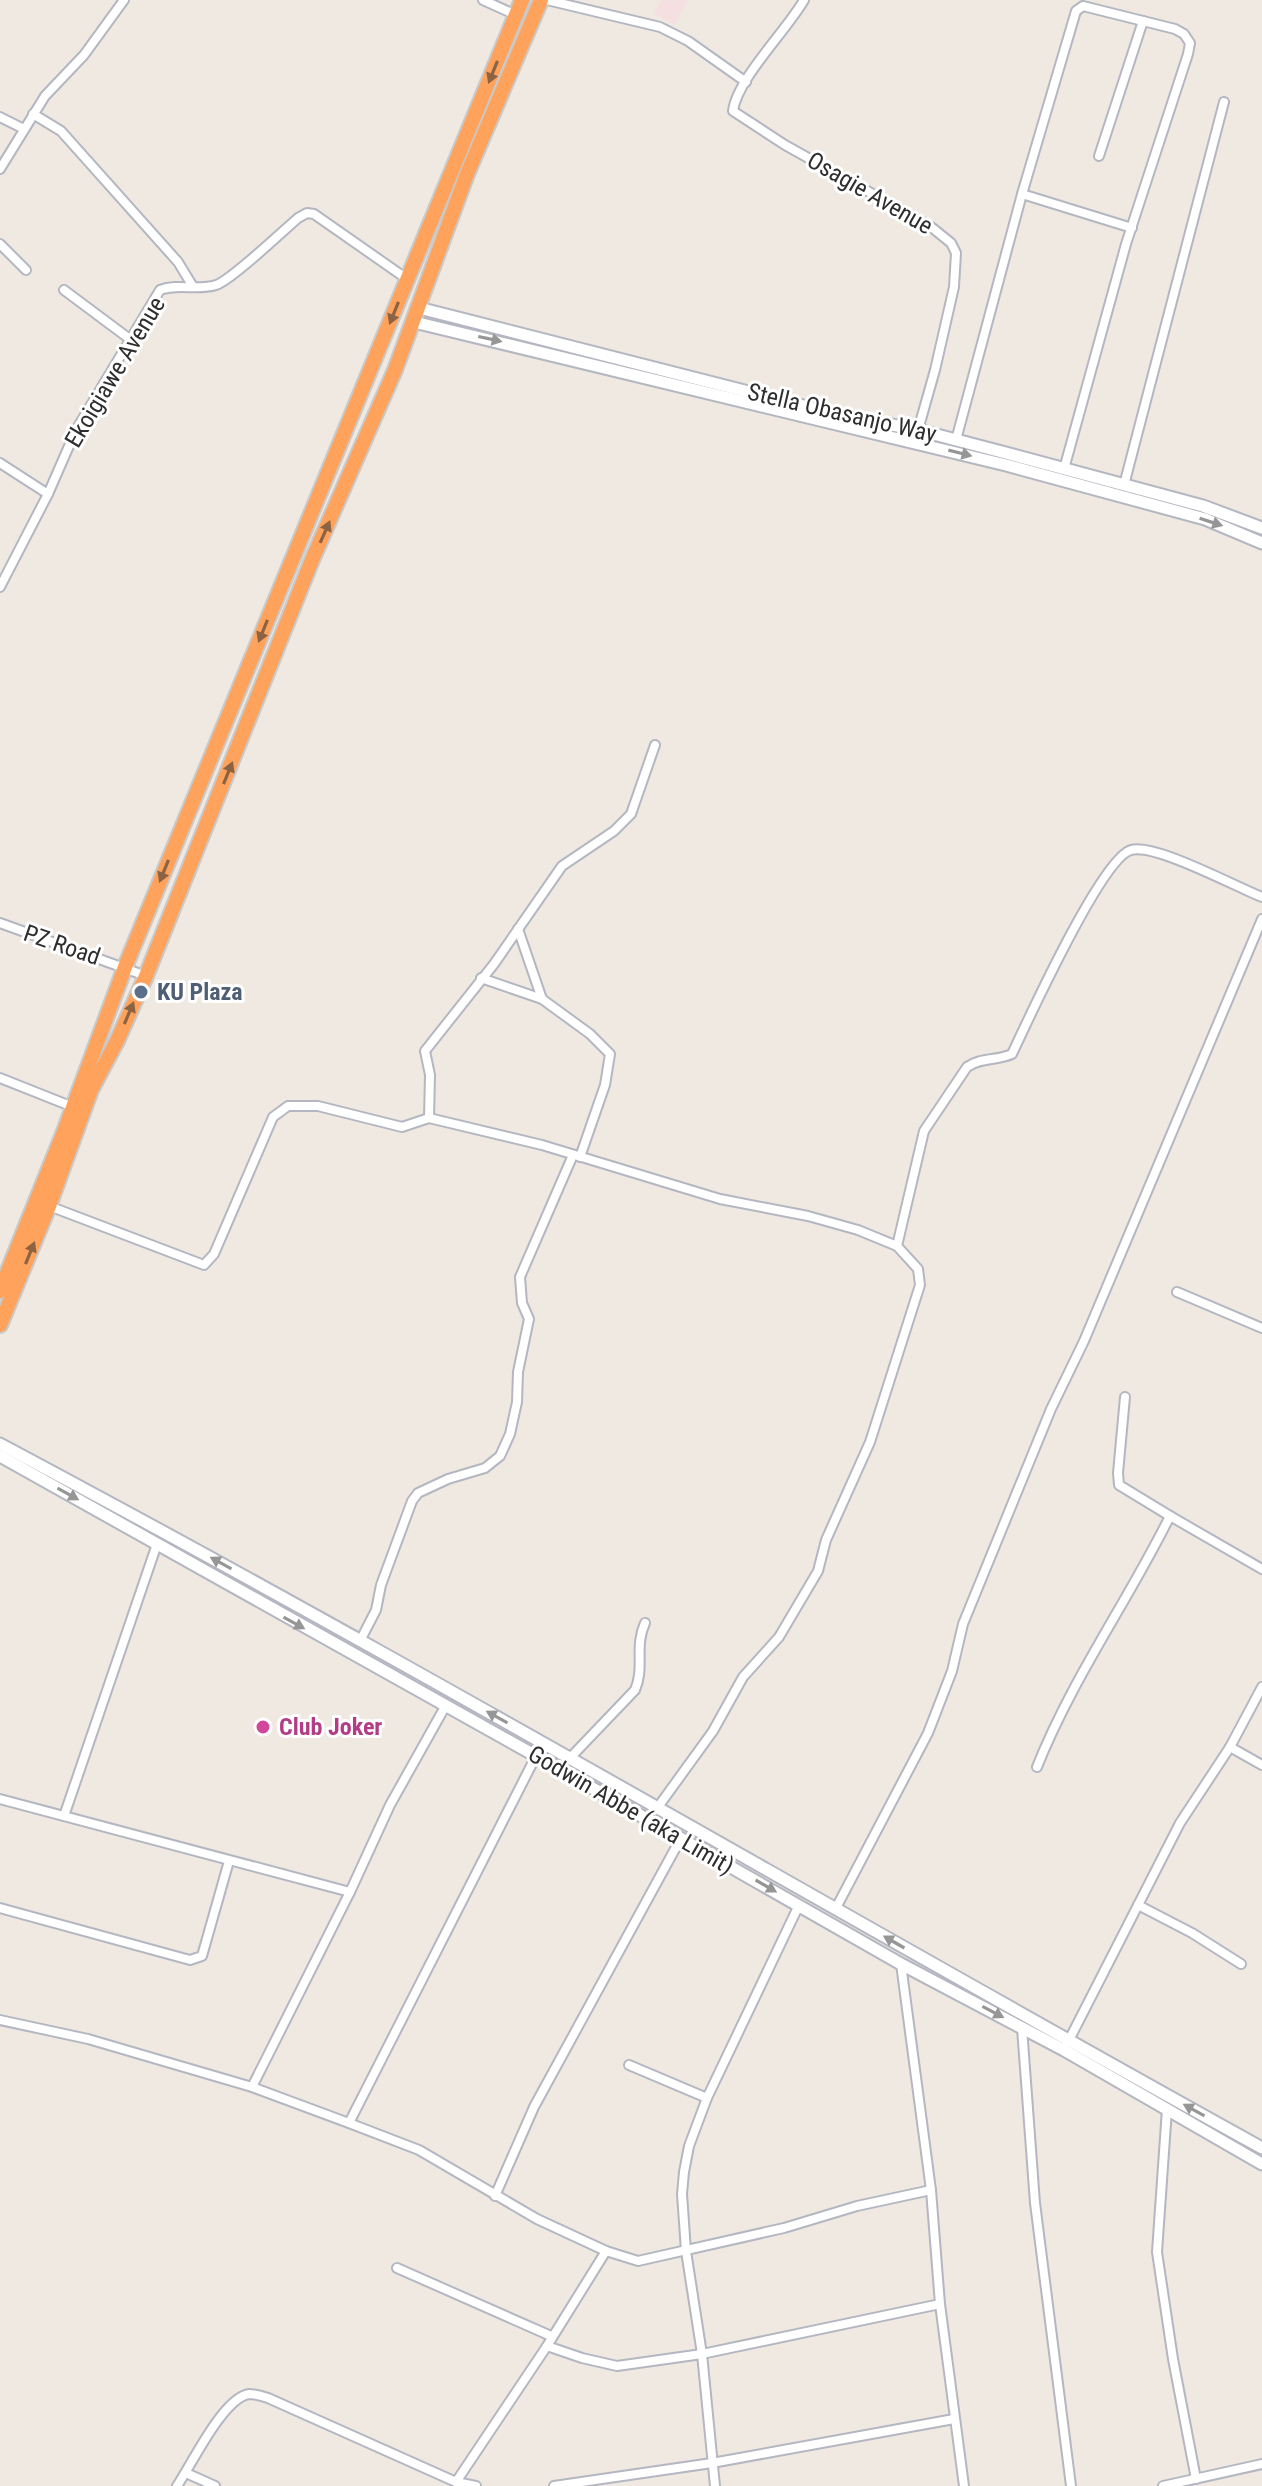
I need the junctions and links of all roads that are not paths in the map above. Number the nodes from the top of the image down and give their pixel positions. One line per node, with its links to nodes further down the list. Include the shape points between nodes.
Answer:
1 (124, 0): 10 (street)
2 (483, 0): 6 (street)
3 (522, 0): 6 (highway)
4 (544, 0): 8 (street, via 660,27); 22 (highway, via 467,174)
5 (804, 0): 8 (street)
6 (516, 15): 19 (highway, one-way to 19)
7 (1143, 21): 13 (street); 15 (street, via 1078,9); 16 (street, via 1175,29 1190,43)
8 (746, 82): 25 (street, Osagie Avenue, via 733,107 738,116 930,226 956,253 954,287)
9 (1224, 102): 29 (street)
10 (33, 114): 12 (street); 20 (street, via 61,131 178,262)
11 (0, 117): 12 (street)
12 (24, 129): 14 (street)
13 (1099, 156)
14 (0, 169)
15 (1022, 194): 16 (street); 26 (street)
16 (1132, 228): 28 (street)
17 (0, 244): 18 (street)
18 (26, 270)
19 (407, 279): 20 (street, Ekoigiawe Avenue, via 307,213 221,284); 39 (highway, one-way to 39)
20 (192, 285): 24 (street, Ekoigiawe Avenue, via 160,290)
21 (64, 290): 24 (street)
22 (419, 308): 23 (highway); 25 (street, Stella Obasanjo Way, via 831,413)
23 (414, 322): 32 (street, one-way to 32, via 1006,465 1205,519); 40 (highway, one-way to 23, via 312,560)
24 (131, 340): 30 (street, Ekoigiawe Avenue, via 76,430)
25 (918, 430): 26 (street, Stella Obasanjo Way)
26 (956, 440): 28 (street, Stella Obasanjo Way)
27 (0, 463): 30 (street)
28 (1064, 469): 29 (street, Stella Obasanjo Way)
29 (1124, 485): 31 (street, Stella Obasanjo Way)
30 (48, 494): 33 (street, Ekoigiawe Avenue)
31 (1262, 528)
32 (1262, 543)
33 (0, 587)
34 (655, 745): 38 (street, via 631,814 562,866)
35 (1262, 897): 48 (street, via 1175,858 1143,850 1130,850 1117,861 1077,924 1012,1054 976,1060 967,1067 924,1131)
36 (1262, 919): 77 (street, via 1051,1409 963,1624 928,1733)
37 (0, 923): 39 (street, PZ Road)
38 (518, 929): 41 (street); 42 (street)
39 (125, 967): 40 (street, PZ Road); 44 (highway)
40 (146, 976): 47 (highway, one-way to 40, via 91,1090)
41 (481, 978): 42 (street); 45 (street, via 425,1051)
42 (542, 999): 46 (street, via 610,1054 605,1085)
43 (0, 1078): 44 (street)
44 (73, 1107): 49 (highway)
45 (429, 1118): 46 (street); 47 (street, via 402,1127 318,1106 288,1106 273,1117 214,1254 204,1265)
46 (577, 1156): 48 (street, via 720,1199 858,1230); 60 (street, via 520,1277 529,1319 510,1434 500,1456 485,1468 448,1479 412,1501 376,1610)
47 (49, 1206): 51 (highway, one-way to 47)
48 (897, 1246): 69 (street, via 918,1269 920,1285 870,1442 826,1540 818,1571 779,1637 743,1677 713,1731)
49 (0, 1291)
50 (1177, 1292): 52 (street)
51 (0, 1325)
52 (1262, 1328)
53 (1125, 1397): 56 (street, via 1119,1485)
54 (0, 1444): 60 (street, Godwin Abbe (aka Limit), one-way to 54)
55 (0, 1456): 57 (street, Godwin Abbe (aka Limit), one-way to 57)
56 (1170, 1516): 58 (street); 67 (street, via 1050,1733)
57 (157, 1544): 62 (street, Godwin Abbe (aka Limit), one-way to 62); 70 (street)
58 (1262, 1569)
59 (645, 1623): 65 (street, via 639,1636 641,1677 635,1690)
60 (360, 1641): 65 (street, Godwin Abbe (aka Limit), one-way to 60)
61 (1262, 1687): 63 (street)
62 (446, 1705): 64 (street, Godwin Abbe (aka Limit)); 73 (street, via 390,1805)
63 (1230, 1747): 66 (street); 75 (street, via 1180,1823)
64 (536, 1756): 71 (street, Godwin Abbe (aka Limit)); 89 (street)
65 (569, 1759): 69 (street, Godwin Abbe (aka Limit))
66 (1262, 1765)
67 (1037, 1767)
68 (0, 1799): 70 (street)
69 (658, 1807): 77 (street, Godwin Abbe (aka Limit))
70 (64, 1816): 72 (street)
71 (681, 1838): 74 (street, Godwin Abbe (aka Limit), one-way to 74); 93 (street, via 534,2107)
72 (229, 1861): 73 (street); 76 (street, via 202,1956 190,1960)
73 (350, 1892): 86 (street)
74 (799, 1905): 78 (street, Godwin Abbe (aka Limit)); 87 (street)
75 (1138, 1905): 80 (street); 84 (street)
76 (0, 1908)
77 (836, 1908): 79 (street, Godwin Abbe (aka Limit), one-way to 77)
78 (901, 1964): 81 (street, Godwin Abbe (aka Limit)); 92 (street)
79 (933, 1964): 81 (street); 84 (street, Godwin Abbe (aka Limit))
80 (1241, 1964)
81 (926, 1977): 83 (street, Godwin Abbe (aka Limit), one-way to 83)
82 (0, 2020): 86 (street, via 88,2039)
83 (1022, 2028): 84 (street, Godwin Abbe (aka Limit)); 113 (street, via 1035,2203)
84 (1067, 2045): 88 (street, Godwin Abbe (aka Limit)); 90 (street, Godwin Abbe (aka Limit), one-way to 84)
85 (629, 2065): 87 (street)
86 (252, 2087): 89 (street)
87 (707, 2098): 95 (street, via 684,2172)
88 (1167, 2109): 91 (street, Godwin Abbe (aka Limit)); 105 (street, via 1157,2252)
89 (349, 2123): 93 (street, via 419,2150)
90 (1262, 2148)
91 (1262, 2164)
92 (931, 2190): 95 (street); 97 (street)
93 (495, 2196): 94 (street)
94 (606, 2251): 95 (street, via 638,2261); 98 (street)
95 (686, 2251): 100 (street)
96 (397, 2268): 98 (street)
97 (940, 2304): 100 (street); 101 (street)
98 (551, 2336): 99 (street)
99 (547, 2346): 100 (street, via 617,2366); 106 (street)
100 (702, 2354): 102 (street)
101 (954, 2419): 102 (street); 112 (street)
102 (712, 2463): 110 (street); 111 (street)
103 (1262, 2464): 105 (street)
104 (186, 2473): 106 (street, via 217,2422 247,2394 268,2398); 107 (street); 108 (street)
105 (1196, 2479): 114 (street)
106 (456, 2482): 109 (street)
107 (177, 2486)
108 (215, 2486)
109 (476, 2486)
110 (554, 2486)
111 (715, 2486)
112 (964, 2486)
113 (1071, 2486)
114 (1163, 2486)

